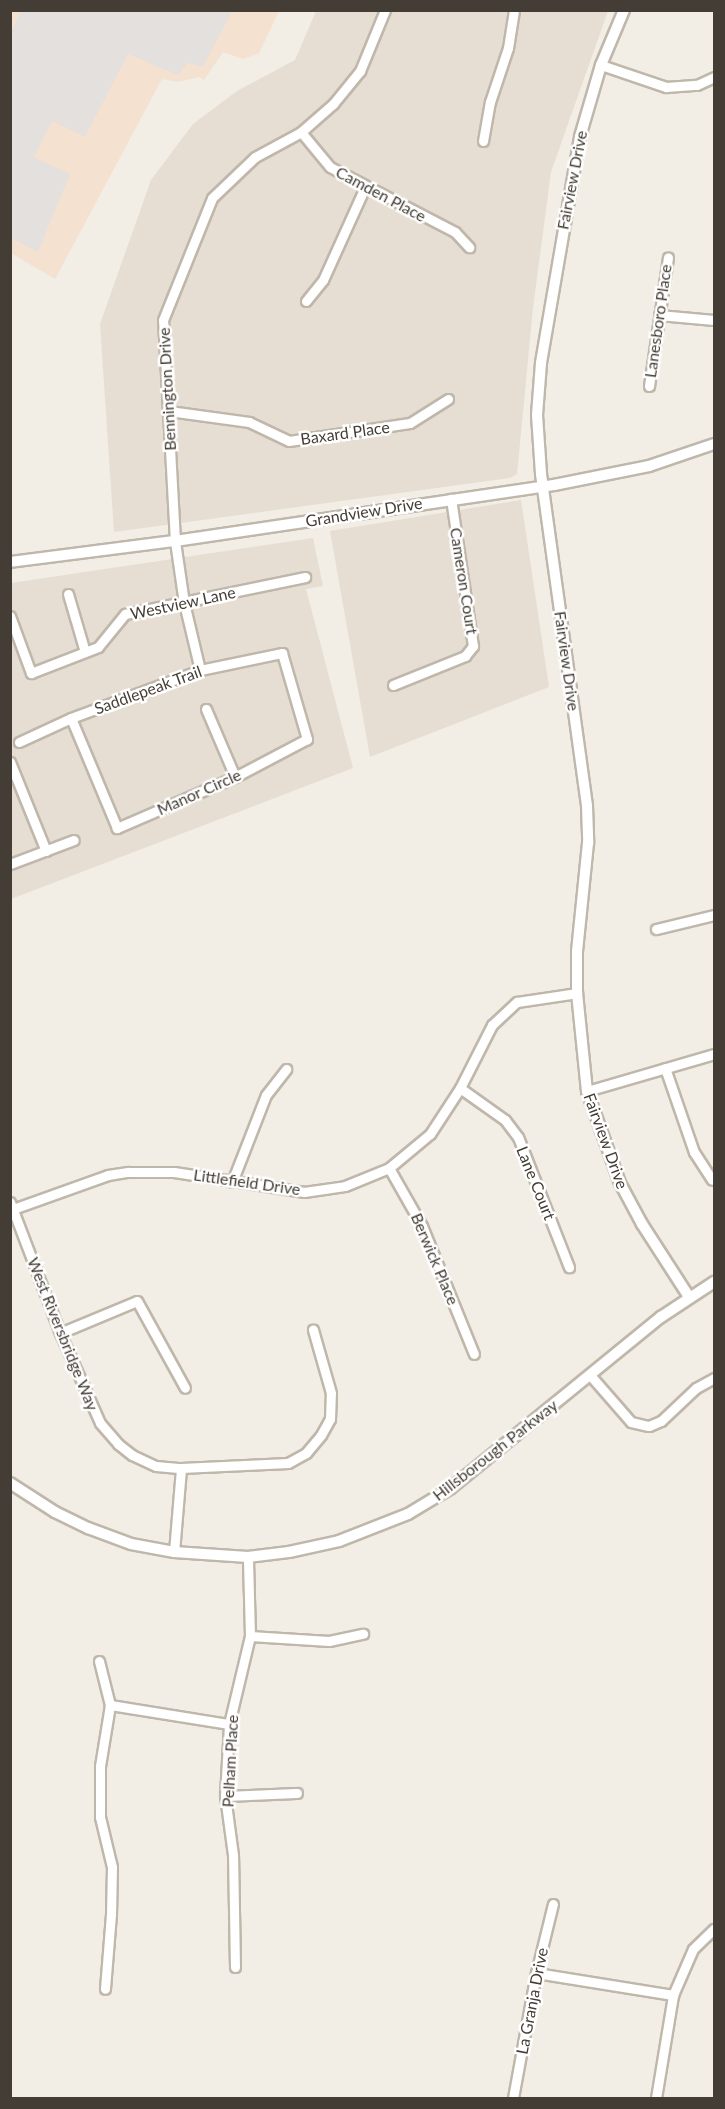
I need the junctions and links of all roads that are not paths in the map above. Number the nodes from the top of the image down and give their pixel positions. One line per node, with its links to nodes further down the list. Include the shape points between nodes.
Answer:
1 (385, 10): 6 (street, Bennington Drive, via 360,70 333,104)
2 (514, 10): 7 (street)
3 (624, 10): 4 (street, Fairview Drive)
4 (601, 65): 5 (street, via 666,87 698,85); 18 (street, Fairview Drive, via 569,187 541,363 537,416)
5 (714, 77)
6 (301, 132): 8 (street, Camden Place, via 330,167); 16 (street, Bennington Drive, via 255,157 212,198 163,320)
7 (483, 141)
8 (366, 187): 9 (street, Camden Place, via 455,232); 11 (street, via 323,280)
9 (469, 247)
10 (668, 256): 12 (street, Lanesboro Place)
11 (306, 301)
12 (658, 315): 13 (street); 14 (street, Lanesboro Place)
13 (714, 320)
14 (649, 386)
15 (448, 399): 16 (street, Baxard Place, via 410,423 289,441 249,422)
16 (168, 411): 20 (street, Bennington Drive)
17 (714, 444): 18 (street, Grandview Drive, via 650,466)
18 (542, 487): 19 (street, Grandview Drive); 40 (street, Fairview Drive, via 587,806)
19 (451, 499): 20 (street, Grandview Drive); 29 (street, Cameron Court, via 473,646 465,656)
20 (175, 541): 21 (street, Grandview Drive); 24 (street, Bennington Drive)
21 (10, 562)
22 (305, 577): 24 (street, Westview Lane)
23 (68, 594): 26 (street)
24 (184, 603): 26 (street, Westview Lane, via 125,614 98,646); 28 (street, Bennington Drive)
25 (10, 616): 26 (street, Westview Lane, via 31,674)
26 (85, 652)
27 (282, 653): 28 (street, Saddlepeak Trail); 34 (street, Manor Circle, via 307,739)
28 (200, 670): 31 (street, Saddlepeak Trail)
29 (393, 685)
30 (206, 709): 34 (street)
31 (71, 718): 32 (street, Saddlepeak Trail); 34 (street, Manor Circle, via 117,828)
32 (19, 742)
33 (10, 762): 36 (street)
34 (235, 777)
35 (74, 840): 36 (street)
36 (46, 851): 37 (street)
37 (10, 864)
38 (714, 915): 39 (street)
39 (656, 929)
40 (577, 993): 44 (street, Littlefield Drive, via 517,1002 492,1025); 45 (street, Fairview Drive)
41 (714, 1054): 42 (street)
42 (665, 1068): 45 (street); 47 (street, via 694,1152)
43 (286, 1069): 48 (street, via 266,1095)
44 (459, 1088): 46 (street, Littlefield Drive, via 430,1134); 50 (street, Lane Court, via 505,1120 518,1137)
45 (587, 1091): 52 (street, Fairview Drive, via 620,1183)
46 (389, 1168): 48 (street, Littlefield Drive, via 345,1186 304,1192); 55 (street, Berwick Place, via 422,1226)
47 (712, 1180)
48 (232, 1182): 49 (street, Littlefield Drive, via 174,1172 128,1172)
49 (12, 1205): 54 (street, West Riversbridge Way)
50 (570, 1267)
51 (714, 1282): 52 (street, Hillsborough Parkway)
52 (690, 1297): 56 (street, Hillsborough Parkway)
53 (313, 1330): 59 (street, via 331,1393 330,1419 306,1453 288,1463)
54 (60, 1333): 58 (street, via 137,1301); 59 (street, West Riversbridge Way, via 100,1423 118,1444 156,1466)
55 (474, 1354)
56 (590, 1374): 57 (street, via 631,1422 649,1426 661,1421 696,1388); 62 (street, Hillsborough Parkway, via 451,1488 408,1514 339,1541)
57 (714, 1378)
58 (185, 1388)
59 (181, 1468): 61 (street)
60 (10, 1483): 61 (street, Hillsborough Parkway, via 88,1528 131,1544)
61 (174, 1552): 62 (street, Hillsborough Parkway)
62 (248, 1557): 64 (street, Pelham Place)
63 (363, 1634): 64 (street, via 329,1641)
64 (250, 1636): 67 (street, Pelham Place)
65 (99, 1661): 66 (street)
66 (110, 1705): 67 (street); 74 (street, via 100,1766 100,1817 112,1867)
67 (229, 1724): 69 (street, Pelham Place)
68 (297, 1793): 69 (street)
69 (225, 1796): 72 (street, Pelham Place, via 234,1855)
70 (553, 1904): 73 (street, La Granja Drive)
71 (714, 1929): 75 (street, via 693,1949)
72 (235, 1967)
73 (536, 1973): 75 (street); 76 (street, La Granja Drive)
74 (105, 1989)
75 (673, 1995): 77 (street)
76 (513, 2098)
77 (656, 2098)

